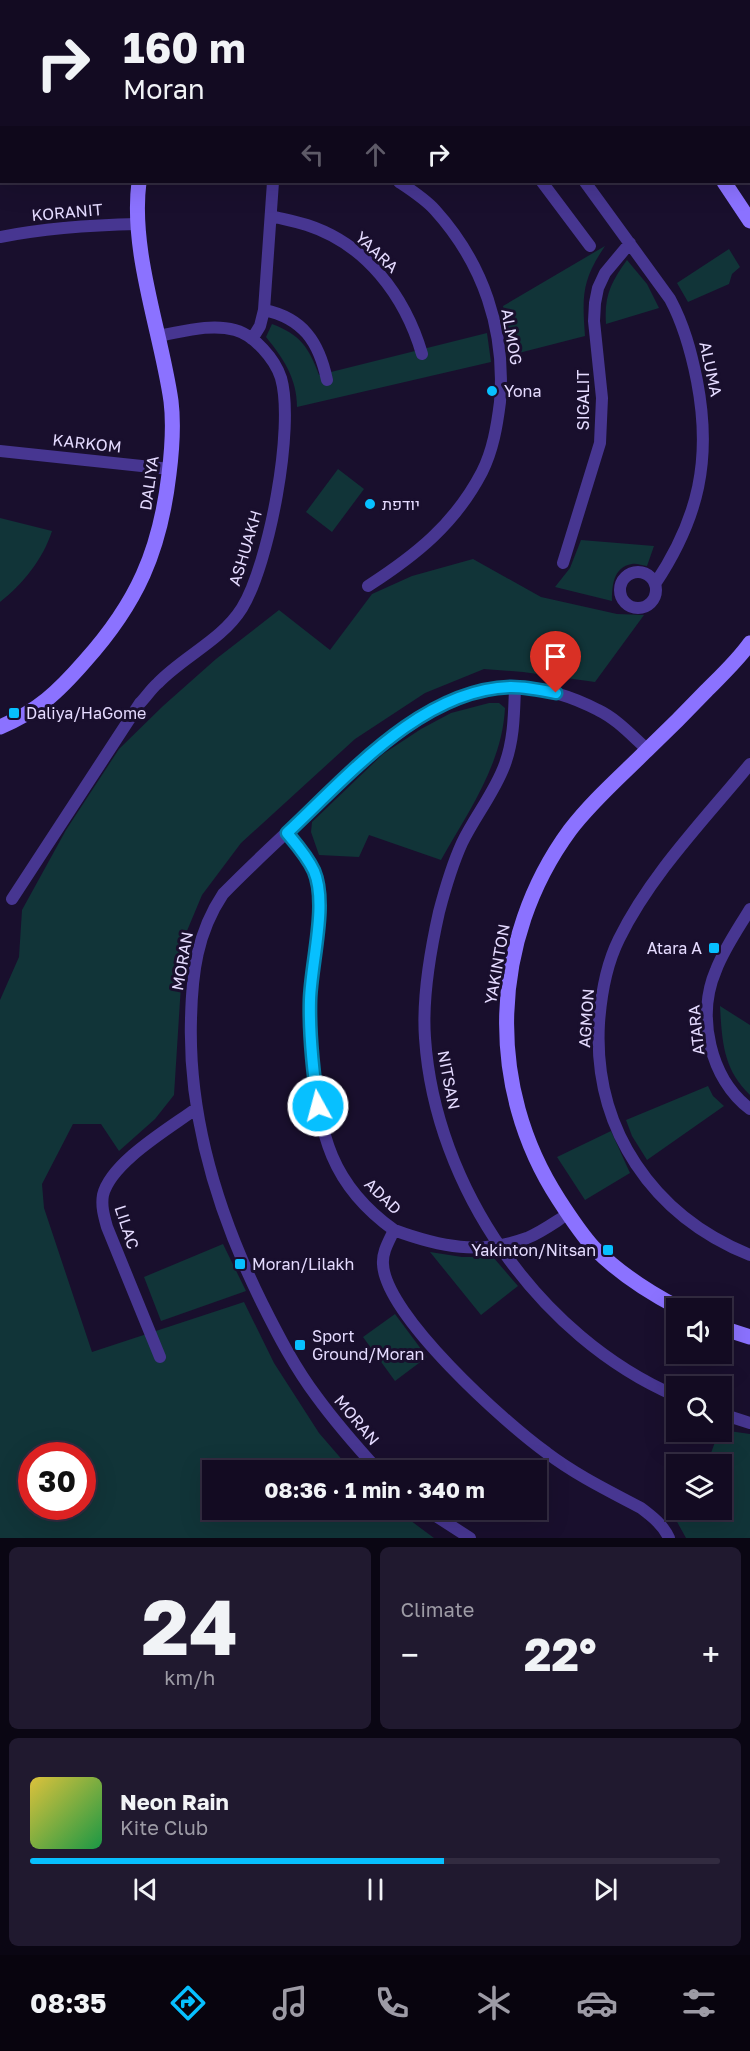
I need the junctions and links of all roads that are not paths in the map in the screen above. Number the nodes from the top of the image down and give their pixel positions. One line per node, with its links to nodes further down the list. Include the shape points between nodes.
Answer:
1 (139, 183): 9 (street, DALIYA)
2 (273, 183): 7 (street)
3 (400, 183): 22 (street, ALMOG, via 434,208 469,257 494,313 502,375 493,444 483,471 465,500 424,547)
4 (543, 183): 12 (street)
5 (586, 183): 11 (street, ALUMA)
6 (725, 183): 8 (street)
7 (271, 216): 13 (street); 16 (street, YAARA, via 307,225 354,249 392,288)
8 (750, 221)
9 (138, 224): 10 (street, KORANIT, via 80,225); 14 (street, DALIYA)
10 (0, 237)
11 (630, 243): 20 (street, SIGALIT, via 598,288 594,321 602,398 600,442); 21 (street, ALUMA, via 680,318 695,371 703,423 704,456 692,513 669,564)
12 (590, 246)
13 (264, 310): 15 (street); 17 (street, via 291,319 306,332 317,347)
14 (158, 336): 15 (street, ASHUAKH, via 217,328 236,330); 19 (street, DALIYA, via 171,403)
15 (252, 339): 29 (street, ASHUAKH, via 280,375 284,392 282,462 266,546 253,584 232,621 158,682 140,704)
16 (422, 354)
17 (327, 380)
18 (0, 451): 19 (street, KARKOM)
19 (170, 469): 25 (street, DALIYA, via 152,556 127,606 98,647 60,689 38,708)
20 (563, 563)
21 (655, 584)
22 (368, 586)
23 (750, 643): 26 (street, YAKINTON)
24 (515, 688): 26 (street, MORAN, via 556,693 598,710); 28 (street, MORAN, via 456,698 432,710 363,762); 35 (street, NITSAN, via 513,734 504,766 462,843 439,912 426,994 424,1036 447,1147 459,1176)
25 (0, 727)
26 (648, 750): 33 (street, YAKINTON, via 585,813 552,857 523,918 509,982 506,1022 515,1102 533,1153)
27 (750, 764): 36 (street, AGMON, via 658,875 632,914 606,974 598,1036 605,1098 627,1151 678,1211 718,1241)
28 (287, 833): 31 (street, MORAN, via 223,894 204,929 192,982 190,1042); 34 (street, ADAD, via 315,873 318,892 310,1000 321,1124 341,1175 373,1215)
29 (12, 899)
30 (750, 909): 32 (street, ATARA, via 715,971 707,1016 718,1069 728,1088)
31 (197, 1108): 40 (street, LILAC, via 117,1169 102,1197 107,1227); 44 (street, MORAN, via 217,1196 250,1280 316,1397)
32 (750, 1110)
33 (568, 1214): 35 (street, via 529,1237); 37 (street, YAKINTON, via 593,1247 621,1273)
34 (394, 1230): 35 (street, via 448,1247); 47 (street, ADAD, via 382,1262 385,1281 433,1347 513,1426 548,1454 655,1518)
35 (500, 1245): 41 (street, NITSAN, via 545,1303 573,1330 623,1368)
36 (750, 1255)
37 (666, 1301)
38 (732, 1331): 39 (street)
39 (750, 1337)
40 (159, 1357)
41 (666, 1391)
42 (732, 1417): 43 (street)
43 (750, 1423)
44 (370, 1460)
45 (442, 1520): 46 (street)
46 (470, 1538)
47 (669, 1538)

